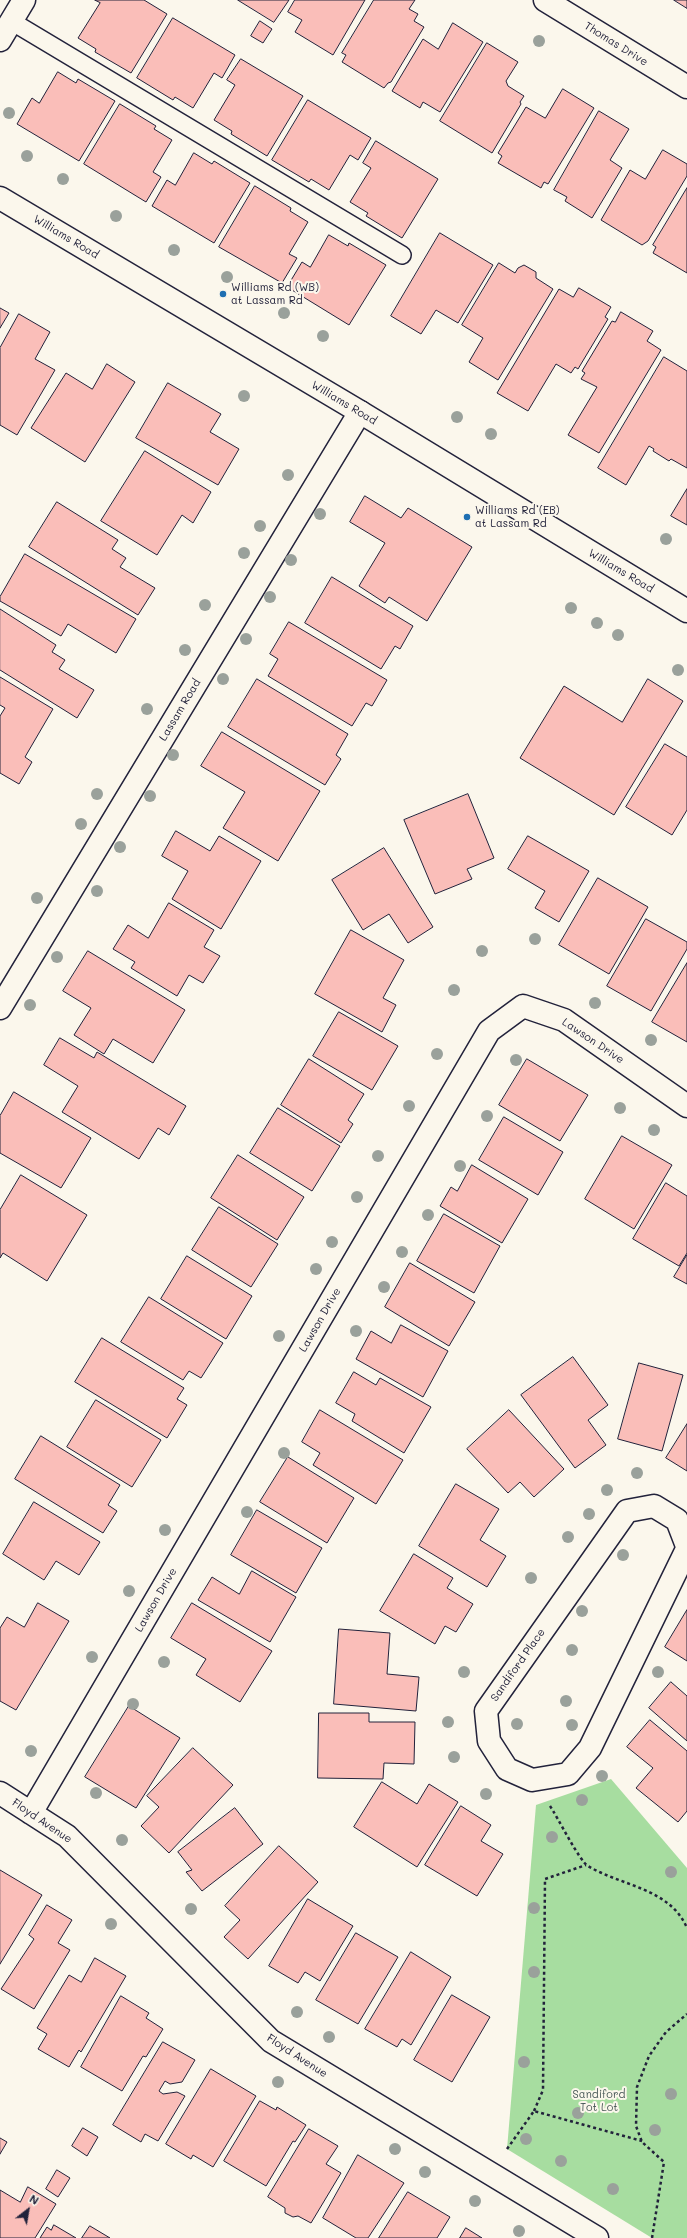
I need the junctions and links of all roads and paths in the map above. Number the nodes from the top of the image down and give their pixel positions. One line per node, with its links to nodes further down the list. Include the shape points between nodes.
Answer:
1 (24, 0): 3 (street)
2 (545, 0): 5 (street, Thomas Drive)
3 (11, 21): 4 (street); 7 (lane)
4 (0, 40)
5 (687, 87)
6 (0, 198): 8 (street, Williams Road)
7 (402, 256)
8 (360, 412): 9 (street, Williams Road); 10 (street, Lassam Road)
9 (687, 611)
10 (0, 1008)
11 (687, 1106): 15 (street, Lawson Drive, via 564,1020 523,1006 489,1031)
12 (687, 1548): 12 (street, Sandiford Place, via 677,1520 654,1506 627,1511 486,1711 489,1741 507,1768 532,1780 568,1774 590,1748)
13 (0, 1794): 15 (street, Floyd Avenue)
14 (548, 1801): 16 (path)
15 (31, 1812): 22 (street, Floyd Avenue, via 67,1836 271,2042)
16 (586, 1866): 17 (path, via 643,1888 676,1911); 19 (path, via 545,1879 543,2090)
17 (687, 1928)
18 (687, 2014): 20 (path, via 666,2032 649,2056 637,2087 636,2126)
19 (534, 2111): 20 (path); 21 (path)
20 (642, 2142): 23 (path, via 664,2162)
21 (507, 2149)
22 (597, 2238)
23 (652, 2238)

